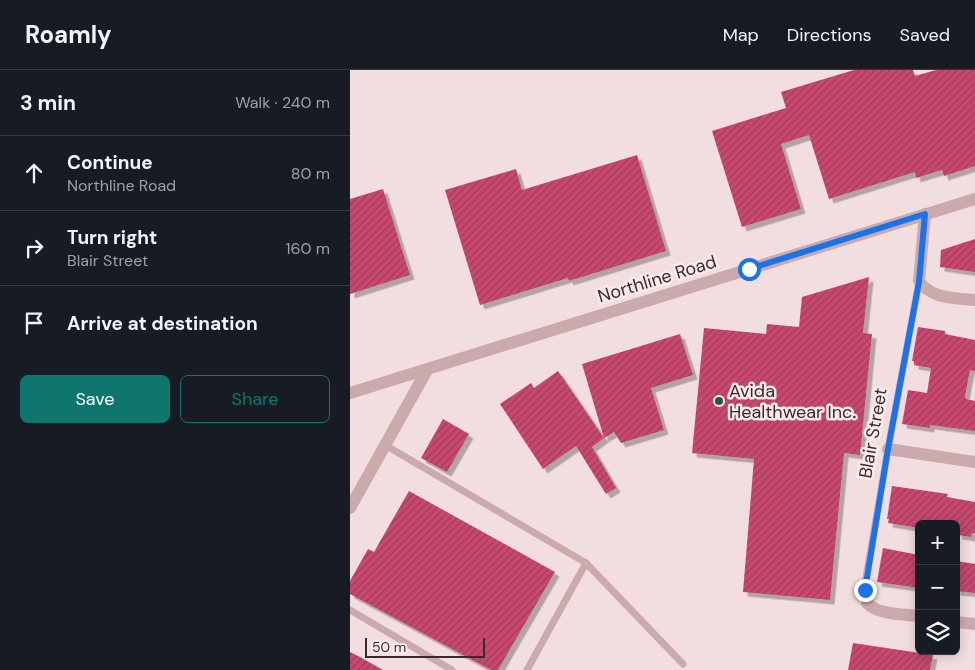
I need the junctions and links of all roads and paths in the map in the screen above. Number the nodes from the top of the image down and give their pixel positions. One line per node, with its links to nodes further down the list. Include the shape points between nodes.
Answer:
1 (975, 199): 2 (street, Northline Road)
2 (925, 214): 3 (street, Blair Street); 5 (street, Northline Road)
3 (919, 282): 4 (street, via 931,293); 8 (lane, Blair Street)
4 (975, 300)
5 (426, 370): 6 (street, Northline Road); 7 (street)
6 (350, 393)
7 (385, 445): 10 (street); 11 (lane)
8 (888, 449): 9 (street); 12 (lane, Blair Street, via 865,583)
9 (975, 462)
10 (350, 508)
11 (586, 564): 17 (lane); 19 (lane)
12 (867, 603): 14 (street, Blair Street, via 878,610)
13 (350, 610): 18 (lane)
14 (915, 615)
15 (960, 622): 16 (street)
16 (975, 624)
17 (683, 664)
18 (452, 670)
19 (527, 670)

